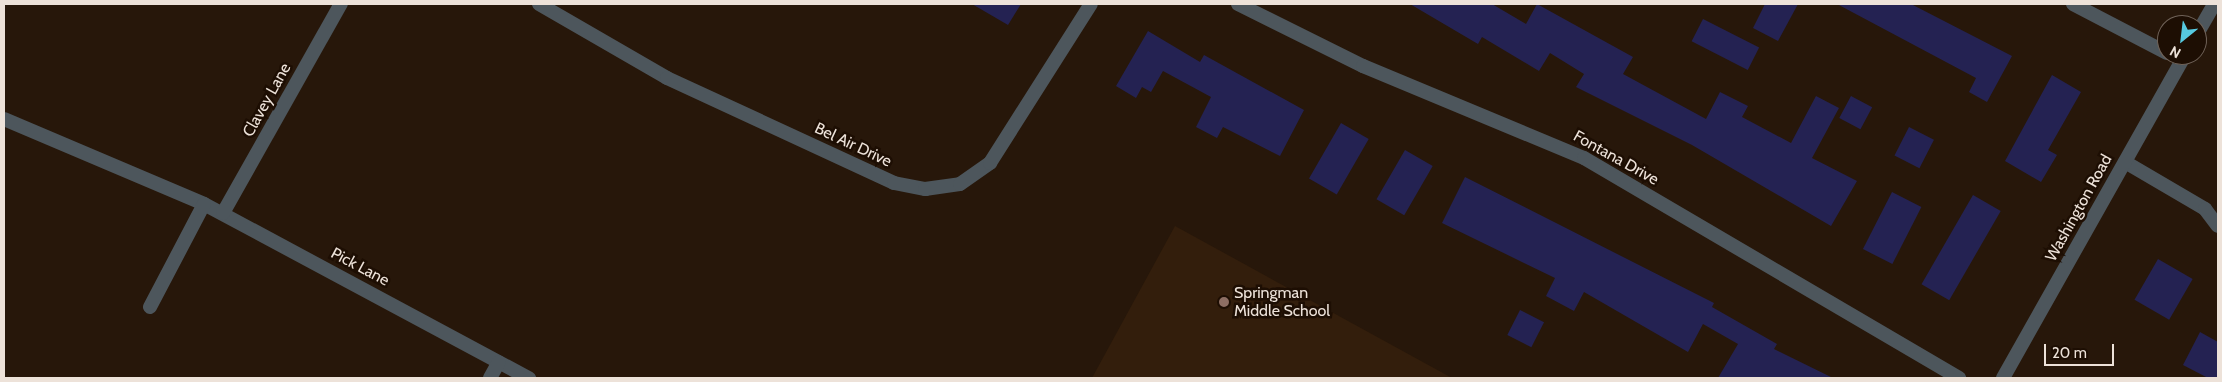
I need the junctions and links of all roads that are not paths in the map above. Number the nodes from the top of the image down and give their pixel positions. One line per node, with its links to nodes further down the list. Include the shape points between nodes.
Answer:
1 (341, 4): 13 (street, Clavey Lane)
2 (539, 4): 3 (street, Bel Air Drive, via 667,78 894,183 926,188 960,184 990,163)
3 (1091, 4)
4 (1238, 4): 19 (street, Fontana Drive, via 1363,66 1584,158)
5 (2073, 4): 8 (street)
6 (2214, 4): 7 (street)
7 (2207, 16)
8 (2157, 48)
9 (2176, 65): 11 (street, Washington Road)
10 (4, 119): 12 (street, Pick Lane)
11 (2125, 162): 14 (street, via 2205,209); 20 (street, Washington Road)
12 (204, 204): 13 (street, Pick Lane); 15 (street)
13 (223, 214): 16 (street, Pick Lane)
14 (2218, 226)
15 (150, 307)
16 (499, 362): 17 (street); 18 (street, Pick Lane)
17 (490, 378)
18 (529, 378)
19 (1959, 378)
20 (2003, 378)

